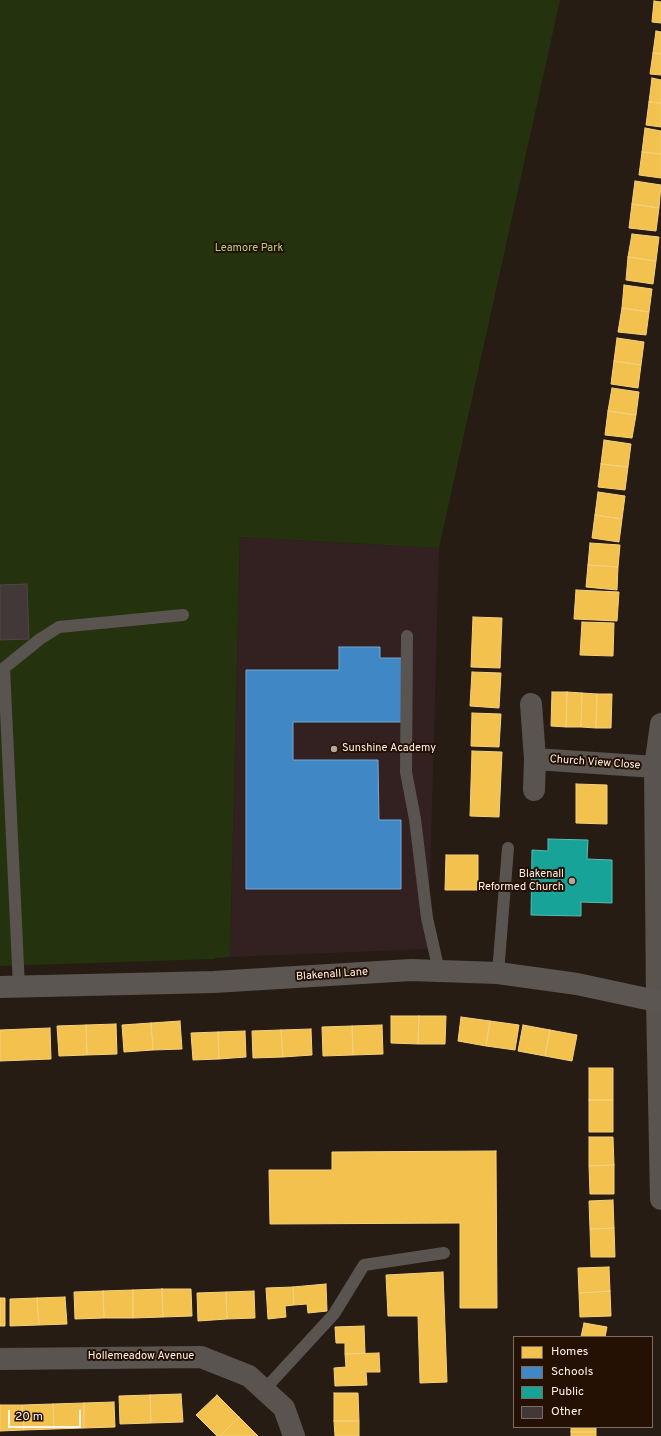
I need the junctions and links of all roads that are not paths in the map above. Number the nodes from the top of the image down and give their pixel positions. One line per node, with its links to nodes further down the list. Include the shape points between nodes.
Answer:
1 (184, 615): 11 (lane, via 59,627 4,668)
2 (407, 636): 9 (lane, via 406,772 415,819 427,918)
3 (531, 704): 5 (street, Church View Close)
4 (661, 724): 6 (street)
5 (534, 759): 6 (street, Church View Close); 7 (street, Church View Close)
6 (655, 768): 12 (street)
7 (534, 790)
8 (508, 848): 10 (lane)
9 (438, 971): 10 (street, Blakenall Lane); 11 (street, Blakenall Lane, via 411,970 214,982)
10 (498, 973): 12 (street, Blakenall Lane, via 577,984)
11 (9, 987)
12 (659, 1001): 13 (street)
13 (661, 1199)
14 (444, 1254): 16 (lane, via 364,1265 334,1314)
15 (0, 1358): 16 (street, Hollemeadow Avenue, via 201,1357 249,1376)
16 (264, 1390): 17 (street, Hollemeadow Avenue, via 284,1408)
17 (294, 1436)

